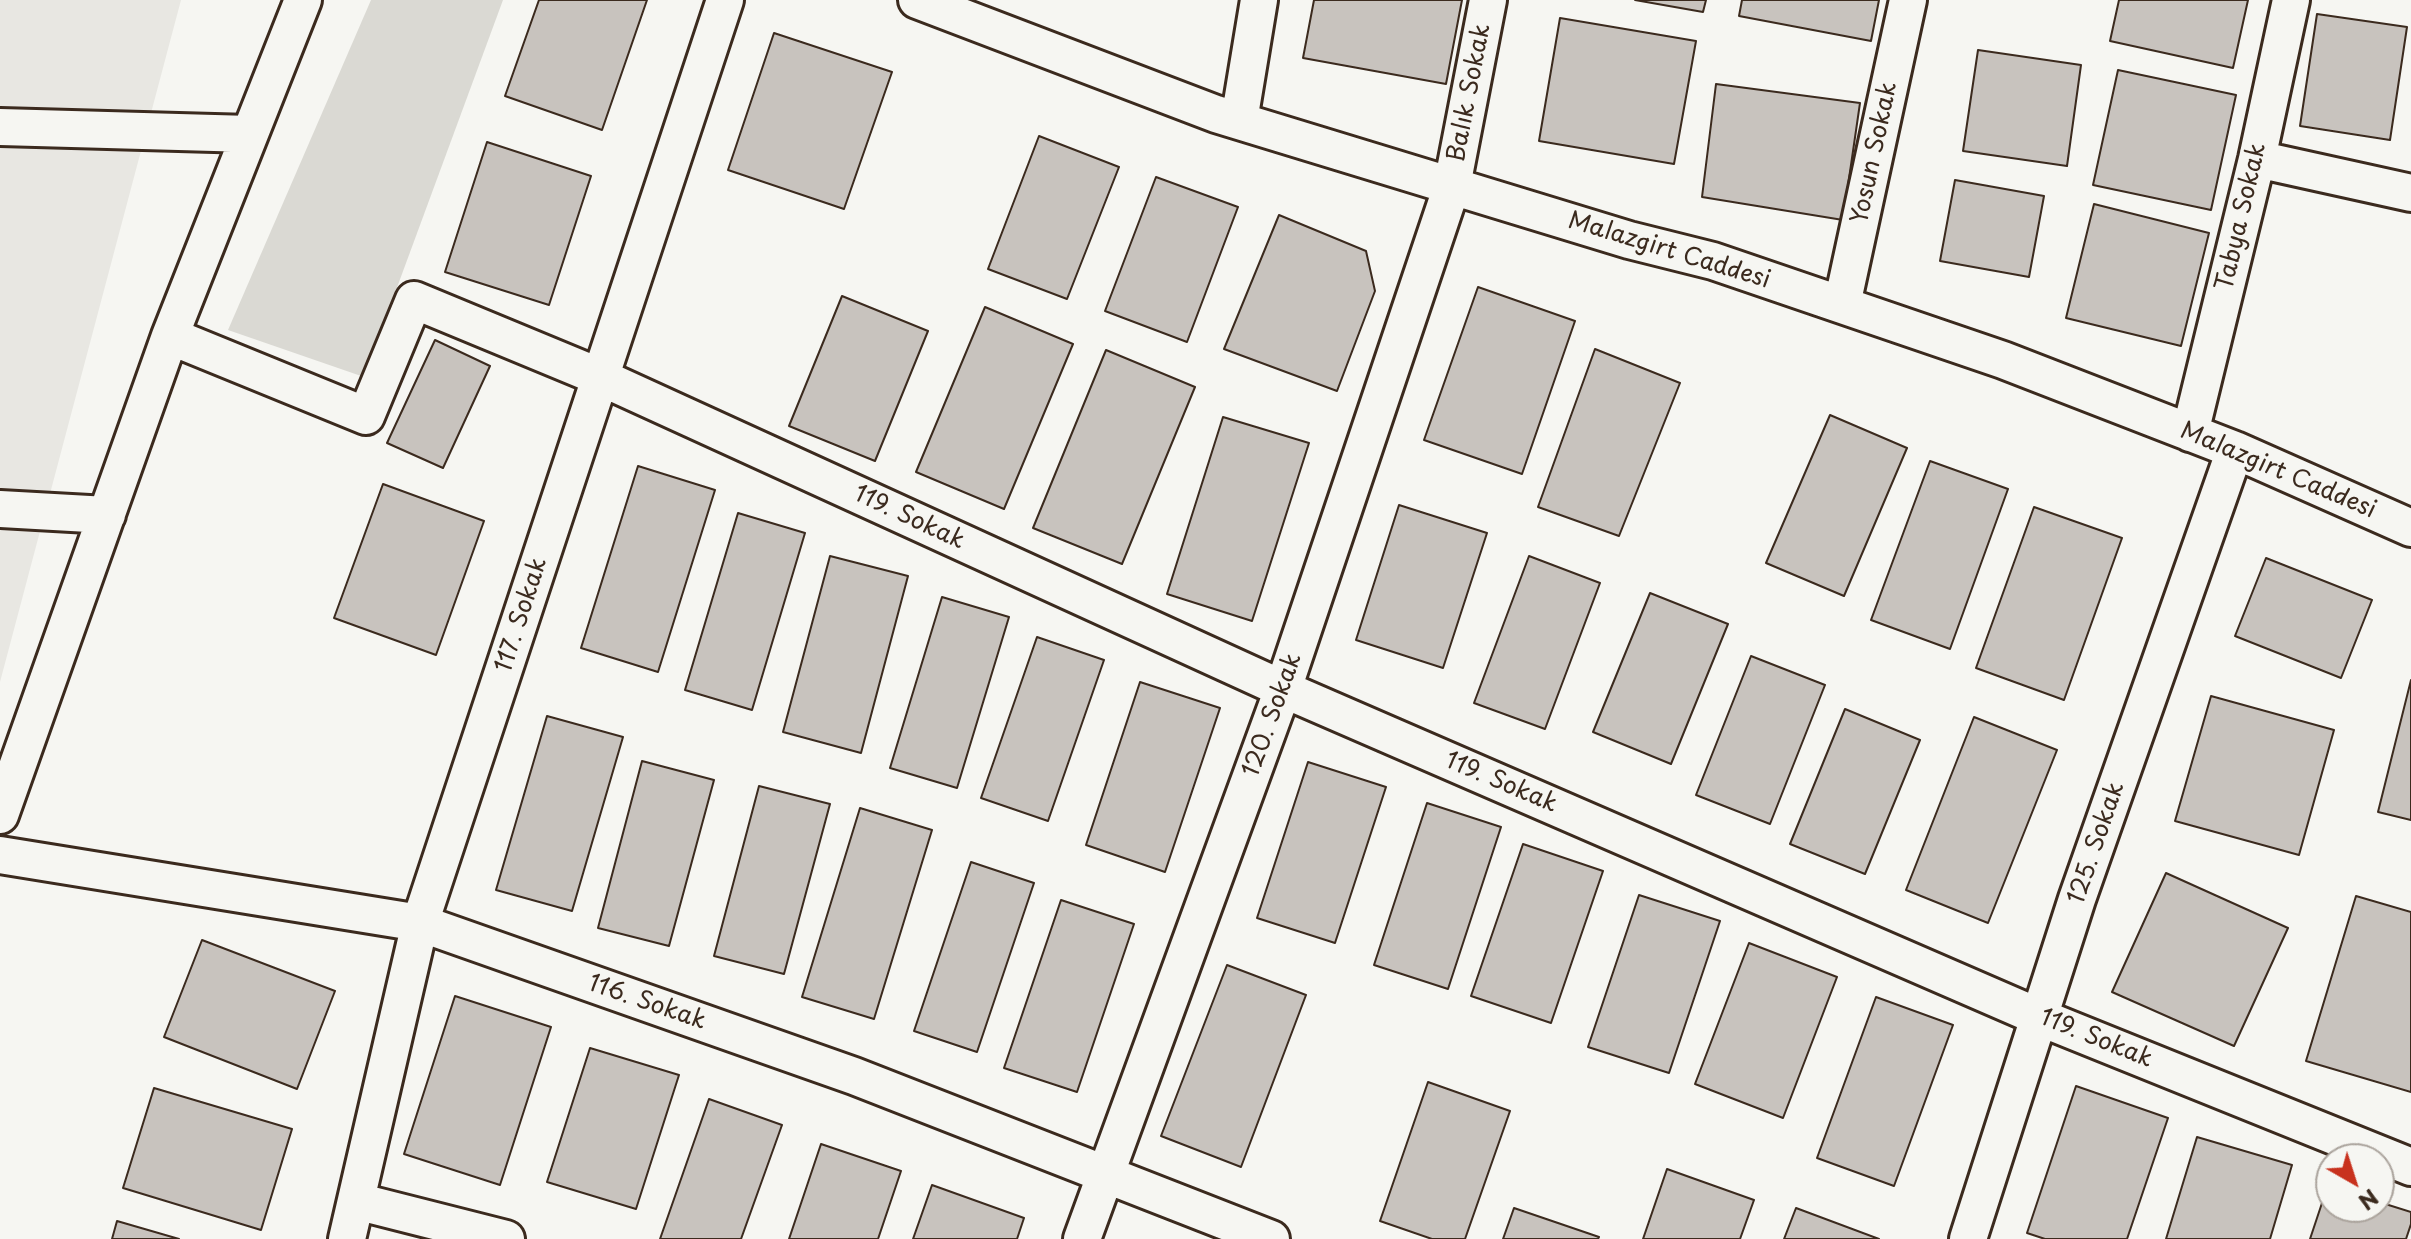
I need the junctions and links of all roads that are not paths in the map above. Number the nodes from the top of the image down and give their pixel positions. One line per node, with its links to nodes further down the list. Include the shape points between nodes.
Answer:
1 (303, 0): 10 (street)
2 (725, 0): 16 (street, 117. Sokak)
3 (917, 0): 8 (street, Malazgirt Caddesi)
4 (1259, 0): 8 (street)
5 (1488, 0): 12 (street, Balık Sokak)
6 (1908, 0): 14 (street, Yosun Sokak)
7 (2291, 0): 11 (street, Tabya Sokak)
8 (1239, 121): 12 (street, Malazgirt Caddesi)
9 (0, 127): 10 (street)
10 (250, 134): 15 (street)
11 (2257, 159): 13 (street); 17 (street, Tabya Sokak)
12 (1452, 186): 14 (street, Malazgirt Caddesi, via 1713,261); 22 (street, 120. Sokak)
13 (2411, 193)
14 (1842, 305): 17 (street, Malazgirt Caddesi)
15 (170, 336): 16 (street, 119. Sokak, via 366,416 414,300); 20 (street)
16 (600, 377): 22 (street, 119. Sokak); 25 (street, 117. Sokak)
17 (2190, 433): 18 (street, Malazgirt Caddesi)
18 (2235, 450): 21 (street, Malazgirt Caddesi); 26 (street, 125. Sokak)
19 (0, 509): 20 (street)
20 (107, 515): 23 (street)
21 (2411, 528)
22 (1283, 689): 26 (street, 119. Sokak); 28 (street, 120. Sokak)
23 (0, 815)
24 (0, 855): 25 (street, 116. Sokak)
25 (420, 923): 28 (street, 116. Sokak, via 854,1076); 29 (street, 117. Sokak)
26 (2039, 1017): 27 (street, 119. Sokak); 34 (street, 125. Sokak)
27 (2411, 1167)
28 (1106, 1174): 32 (street, 120. Sokak); 33 (street, 116. Sokak)
29 (356, 1201): 30 (street, 117. Sokak); 31 (street)
30 (347, 1239)
31 (506, 1239)
32 (1082, 1239)
33 (1271, 1239)
34 (1968, 1239)

